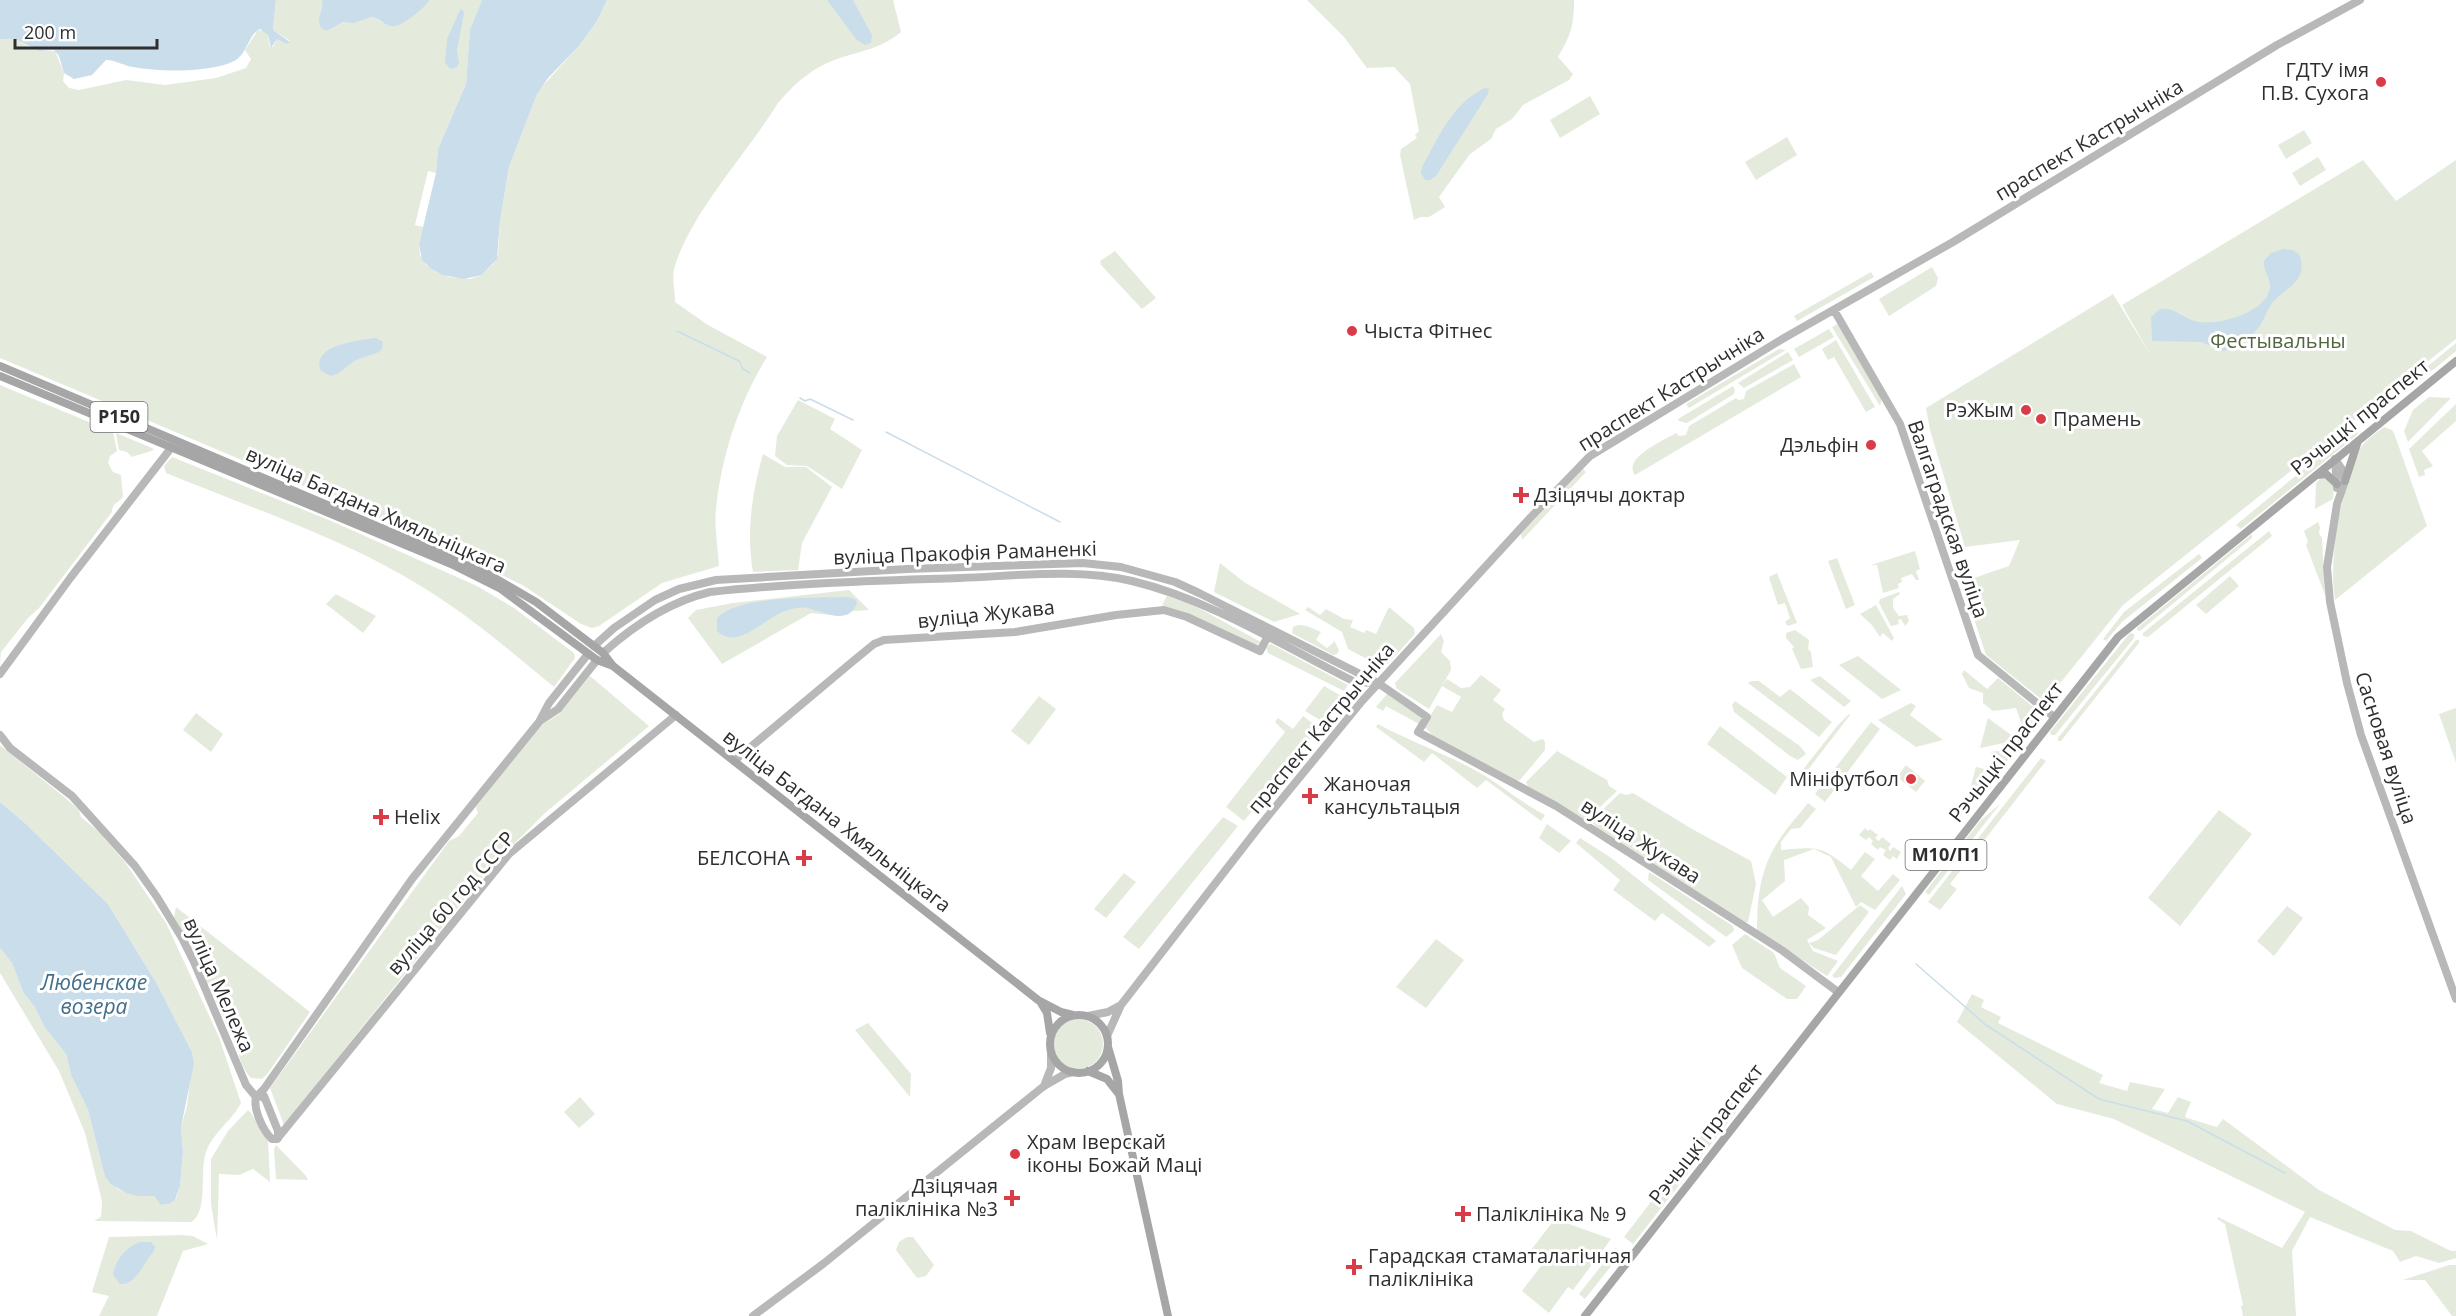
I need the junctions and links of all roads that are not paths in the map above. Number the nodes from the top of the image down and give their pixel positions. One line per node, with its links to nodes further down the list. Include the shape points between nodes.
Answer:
1 (2360, 0): 2 (main road, праспект Кастрычніка, via 2277,45)
2 (1834, 310): 22 (main road, праспект Кастрычніка, via 1590,456); 25 (main road, Валгаградская вуліца, via 1898,421 1979,657)
3 (2456, 361): 6 (main road, Рэчыцкі праспект / М10/П1)
4 (0, 366): 7 (main road, Р150)
5 (0, 376): 7 (main road, Р150)
6 (2358, 441): 8 (main road, Рэчыцкі праспект / М10/П1); 10 (main road)
7 (173, 444): 18 (main road, вуліца Багдана Хмяльніцкага, via 474,567 536,602); 20 (main road)
8 (2335, 459): 9 (main road, Рэчыцкі праспект / М10/П1); 10 (main road, Сасновая вуліца)
9 (2313, 476): 10 (main road, via 2326,474); 25 (main road, Рэчыцкі праспект / М10/П1, via 2129,626)
10 (2342, 483): 30 (main road, Сасновая вуліца, via 2327,567 2346,683 2364,744)
11 (907, 569): 12 (main road, via 902,575); 13 (main road, вуліца Пракофія Раманенкі, via 1083,563 1121,567); 18 (main road, вуліца Пракофія Раманенкі, via 716,580 696,585 655,600 614,628)
12 (908, 580): 14 (main road, вуліца Пракофія Раманенкі, via 1094,575); 19 (main road, вуліца Пракофія Раманенкі, via 744,589 689,597 656,613)
13 (1175, 582): 14 (main road, via 1177,589); 15 (main road, вуліца Пракофія Раманенкі)
14 (1171, 592): 16 (main road, вуліца Пракофія Раманенкі)
15 (1249, 617): 16 (main road, via 1243,620); 22 (main road, вуліца Пракофія Раманенкі)
16 (1244, 626): 17 (main road, вуліца Пракофія Раманенкі)
17 (1267, 638): 21 (main road, вуліца Пракофія Раманенкі); 28 (main road, вуліца Жукава, via 1260,651 1187,616 1164,610 1021,631 884,640 874,644)
18 (591, 650): 19 (main road, вуліца Багдана Хмяльніцкага); 26 (main road, вуліца 60 год СССР)
19 (600, 657): 24 (main road, вуліца Багдана Хмяльніцкага); 26 (main road, вуліца 60 год СССР, via 558,709)
20 (0, 674)
21 (1355, 682): 22 (main road, вуліца Пракофія Раманенкі); 23 (main road)
22 (1377, 683): 23 (main road, праспект Кастрычніка); 29 (main road, вуліца Жукава, via 1427,717 1418,732 1556,806 1764,938)
23 (1363, 699): 32 (main road, праспект Кастрычніка)
24 (676, 715): 28 (main road, вуліца Багдана Хмяльніцкага); 46 (main road, вуліца 60 год СССР, via 509,854)
25 (2054, 717): 29 (main road, Рэчыцкі праспект / М10/П1)
26 (538, 722): 42 (main road, вуліца 60 год СССР, via 412,879)
27 (0, 735): 44 (main road, вуліца Мележа, via 10,748 72,796 141,873 182,938 246,1085)
28 (734, 761): 31 (main road, вуліца Багдана Хмяльніцкага)
29 (1838, 992): 49 (main road, Рэчыцкі праспект / М10/П1)
30 (2456, 999)
31 (1041, 1003): 33 (main road, вуліца Багдана Хмяльніцкага); 35 (main road)
32 (1120, 1005): 34 (main road); 36 (main road, праспект Кастрычніка)
33 (1073, 1015): 34 (main road); 35 (main road, via 1055,1026)
34 (1088, 1016): 36 (main road, via 1096,1020)
35 (1050, 1036): 38 (main road)
36 (1107, 1036): 37 (main road)
37 (1108, 1047): 39 (main road, via 1105,1058); 43 (main road)
38 (1051, 1052): 40 (main road, via 1063,1069); 41 (main road, via 1051,1068)
39 (1088, 1071): 40 (main road); 43 (main road, via 1107,1079)
40 (1073, 1072): 41 (main road)
41 (1044, 1086): 47 (main road)
42 (264, 1089): 44 (main road, вуліца 60 год СССР); 45 (main road)
43 (1119, 1094): 48 (main road)
44 (256, 1097): 45 (main road); 46 (main road, вуліца Мележа, via 255,1107 268,1136)
45 (265, 1100): 46 (main road, via 278,1131)
46 (277, 1139)
47 (753, 1316)
48 (1168, 1316)
49 (1585, 1316)

